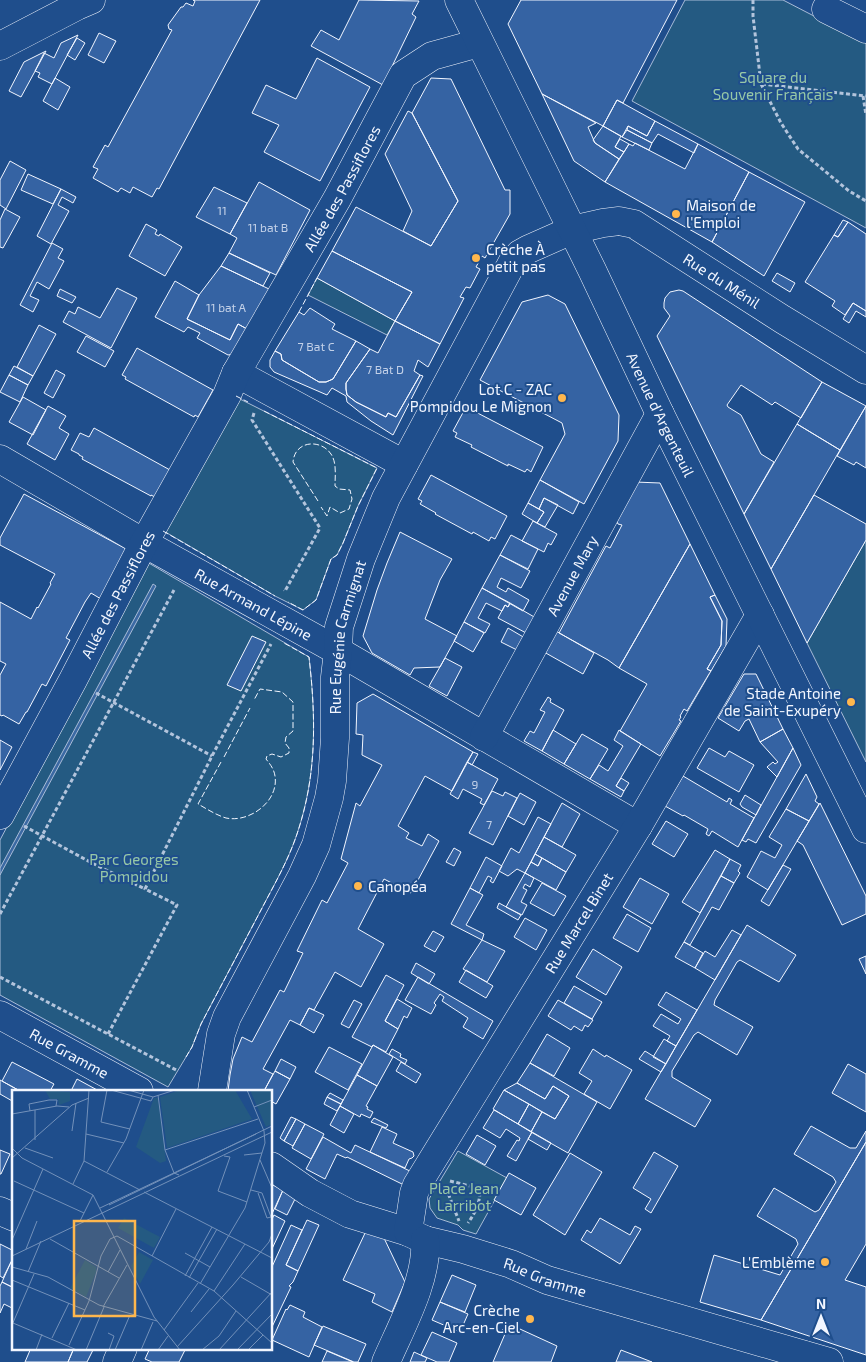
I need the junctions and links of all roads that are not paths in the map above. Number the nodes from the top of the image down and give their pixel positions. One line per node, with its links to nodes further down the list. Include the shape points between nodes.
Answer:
1 (458, 0): 5 (street, Avenue d'Argenteuil)
2 (83, 2): 6 (street)
3 (826, 9): 4 (street)
4 (866, 29)
5 (478, 42): 7 (street, Avenue d'Argenteuil); 9 (street, Allée des Passiflores, via 432,56 403,75 337,198)
6 (0, 46)
7 (572, 230): 8 (street, Rue du Ménil, via 619,221 634,224); 10 (street, Avenue d'Argenteuil); 12 (street, Rue Eugénie Carmignat, via 529,249 513,261)
8 (866, 370)
9 (236, 373): 12 (street); 13 (street, Allée des Passiflores)
10 (660, 414): 14 (street, Avenue d'Argenteuil); 16 (street, Avenue Mary)
11 (0, 459): 13 (street, Rue Armand Lépine)
12 (404, 464): 15 (street, Rue Eugénie Carmignat, via 361,559 339,627)
13 (144, 543): 15 (street, Rue Armand Lépine); 17 (street, Allée des Passiflores)
14 (760, 615): 18 (street, Rue Marcel Binet); 19 (street, Avenue d'Argenteuil)
15 (338, 651): 16 (street, Rue Armand Lépine); 22 (street, Rue Eugénie Carmignat, via 332,781 316,845 227,1017)
16 (484, 737): 18 (street, Rue Armand Lépine)
17 (0, 815)
18 (638, 826): 26 (street, Rue Marcel Binet, via 435,1173 414,1193)
19 (866, 829)
20 (0, 1016): 21 (street, Rue Gramme)
21 (137, 1090)
22 (212, 1090)
23 (272, 1167): 26 (street, Rue Gramme, via 310,1193 350,1214)
24 (0, 1211): 25 (street)
25 (12, 1216)
26 (416, 1236): 28 (street, Rue Gramme); 30 (street, Rue Marcel Binet, via 424,1257 417,1289)
27 (122, 1350): 29 (street)
28 (799, 1358): 31 (street, Rue Gramme)
29 (116, 1362)
30 (386, 1362)
31 (829, 1362)

